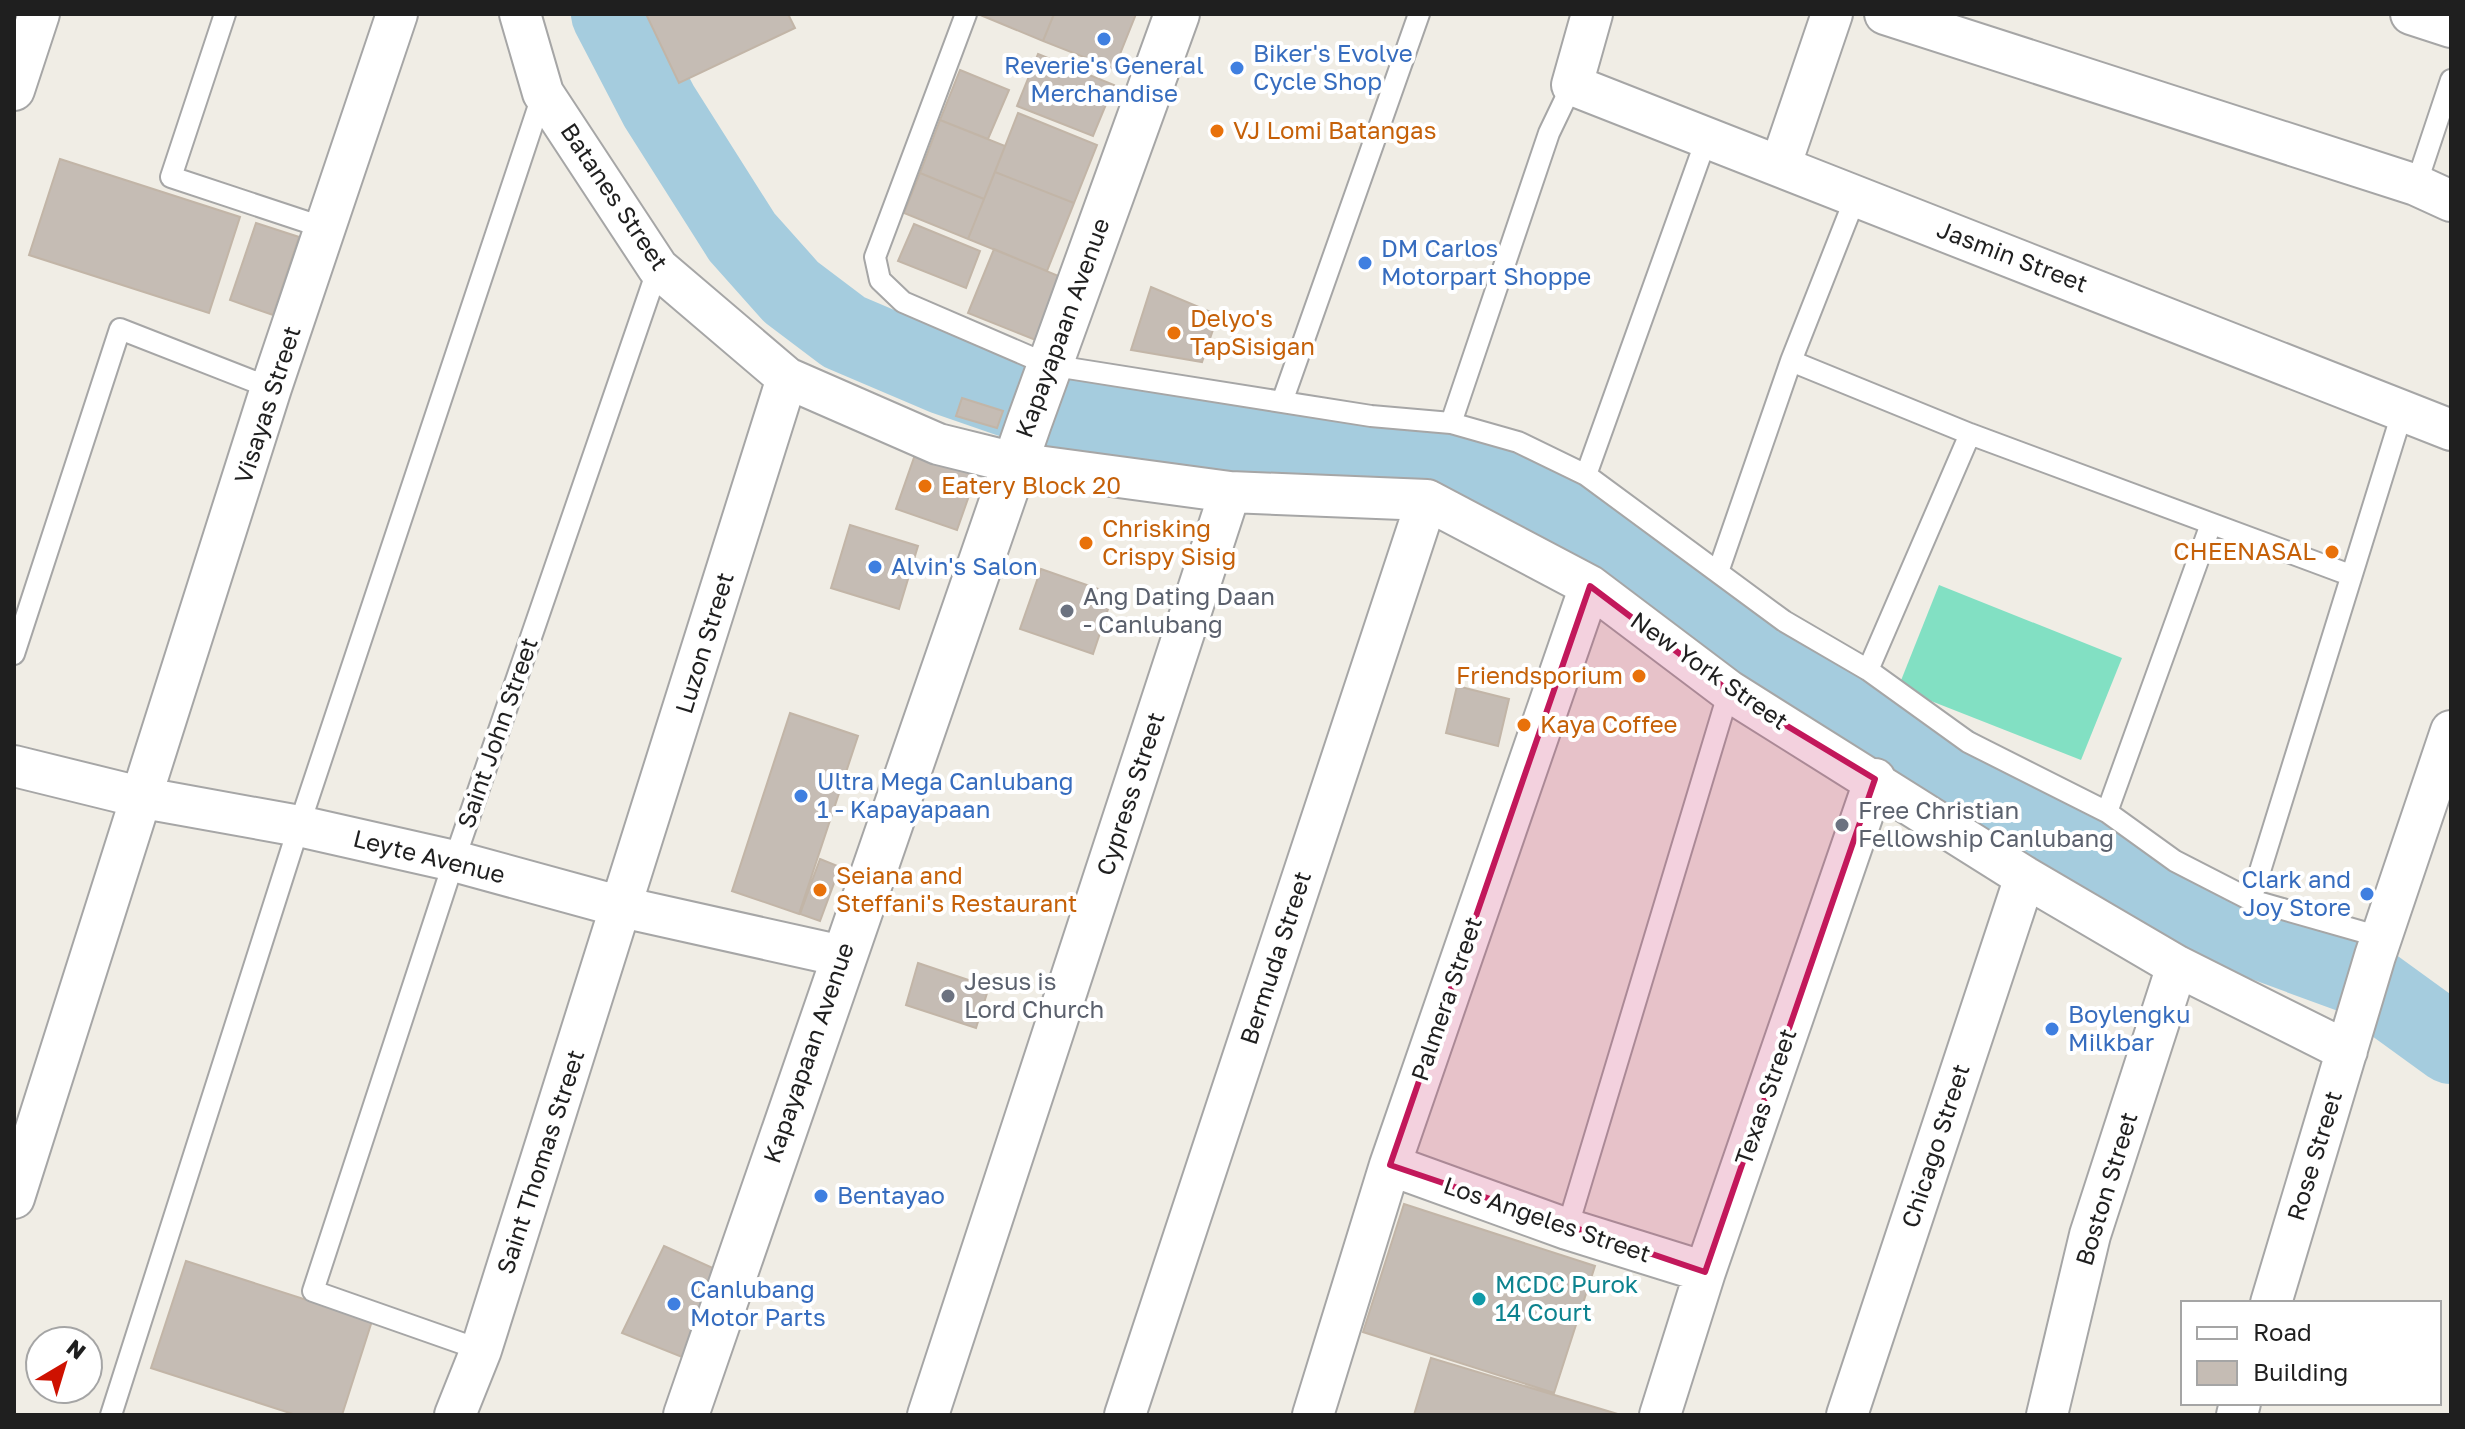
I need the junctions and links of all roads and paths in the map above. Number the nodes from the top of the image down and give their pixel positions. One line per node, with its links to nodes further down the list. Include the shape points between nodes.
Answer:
1 (39, 14): 15 (street)
2 (225, 14): 21 (lane, via 171,177)
3 (397, 14): 21 (street, Visayas Street)
4 (520, 14): 16 (street, Batanes Street)
5 (966, 14): 26 (lane, via 880,241 876,268 888,291)
6 (1177, 14): 26 (street, Kapayapaan Avenue)
7 (1419, 14): 27 (lane)
8 (1592, 14): 14 (street)
9 (1832, 14): 18 (street)
10 (1885, 14): 19 (street)
11 (2411, 14): 12 (street)
12 (2451, 27)
13 (2451, 80): 19 (lane)
14 (1572, 85): 17 (street, Jasmin Street); 29 (lane, via 1549,133)
15 (14, 90)
16 (543, 93): 22 (street, Batanes Street); 48 (lane)
17 (1706, 140): 18 (street, Jasmin Street); 33 (lane)
18 (1781, 164): 20 (street, Jasmin Street)
19 (2434, 193)
20 (1856, 196): 23 (lane); 28 (street, Jasmin Street)
21 (328, 229): 25 (street, Visayas Street)
22 (658, 268): 24 (street, Batanes Street); 49 (lane, Saint John Street)
23 (1791, 361): 31 (lane); 37 (lane)
24 (787, 378): 32 (street, Batanes Street, via 938,444); 52 (street, Luzon Street)
25 (271, 388): 40 (lane, via 120,329); 46 (street, Visayas Street)
26 (1040, 391): 27 (lane); 32 (street, Kapayapaan Avenue)
27 (1282, 402): 29 (lane)
28 (2403, 410): 30 (street, Jasmin Street); 38 (lane)
29 (1451, 423): 33 (lane, via 1518,442)
30 (2451, 430)
31 (1970, 434): 36 (lane); 41 (lane)
32 (1015, 463): 34 (street, New York Street); 54 (street, Kapayapaan Avenue)
33 (1586, 475): 37 (lane)
34 (1230, 492): 35 (street, New York Street); 66 (street, Cypress Street)
35 (1427, 500): 39 (street, New York Street); 67 (street, Bermuda Street)
36 (2211, 524): 38 (lane); 47 (lane)
37 (1718, 572): 41 (lane, via 1784,621)
38 (2350, 575): 51 (lane)
39 (1590, 586): 42 (street, New York Street); 57 (street, Palmera Street)
40 (14, 654)
41 (1868, 670): 47 (lane, via 1968,742)
42 (1729, 691): 45 (street, New York Street); 59 (lane)
43 (2451, 731): 53 (street, Rose Street)
44 (14, 766): 46 (street, Leyte Avenue)
45 (1875, 779): 50 (street, New York Street); 60 (street, Texas Street)
46 (144, 798): 48 (street, Leyte Avenue); 58 (street, Visayas Street)
47 (2107, 812): 51 (lane, via 2175,861)
48 (299, 826): 49 (street, Leyte Avenue); 63 (lane)
49 (454, 861): 52 (street, Leyte Avenue); 62 (lane, Saint John Street, via 313,1291)
50 (2025, 877): 55 (street, New York Street); 70 (street, Chicago Street)
51 (2251, 900): 53 (lane)
52 (622, 907): 54 (street, Leyte Avenue); 62 (street, Saint Thomas Street)
53 (2379, 947): 56 (street, Rose Street)
54 (842, 956): 65 (street, Kapayapaan Avenue)
55 (2177, 966): 56 (street, New York Street); 71 (street, Boston Street, via 2090,1235)
56 (2347, 1051): 61 (street, Rose Street)
57 (1390, 1165): 59 (street, Los Angeles Street); 68 (street, Palmera Street)
58 (14, 1198)
59 (1567, 1229): 60 (street, Los Angeles Street)
60 (1705, 1272): 69 (street, Texas Street)
61 (2272, 1301)
62 (481, 1350): 64 (street, Saint Thomas Street)
63 (111, 1415)
64 (455, 1415)
65 (686, 1415)
66 (928, 1415)
67 (1125, 1415)
68 (1313, 1415)
69 (1660, 1415)
70 (1847, 1415)
71 (2047, 1415)

